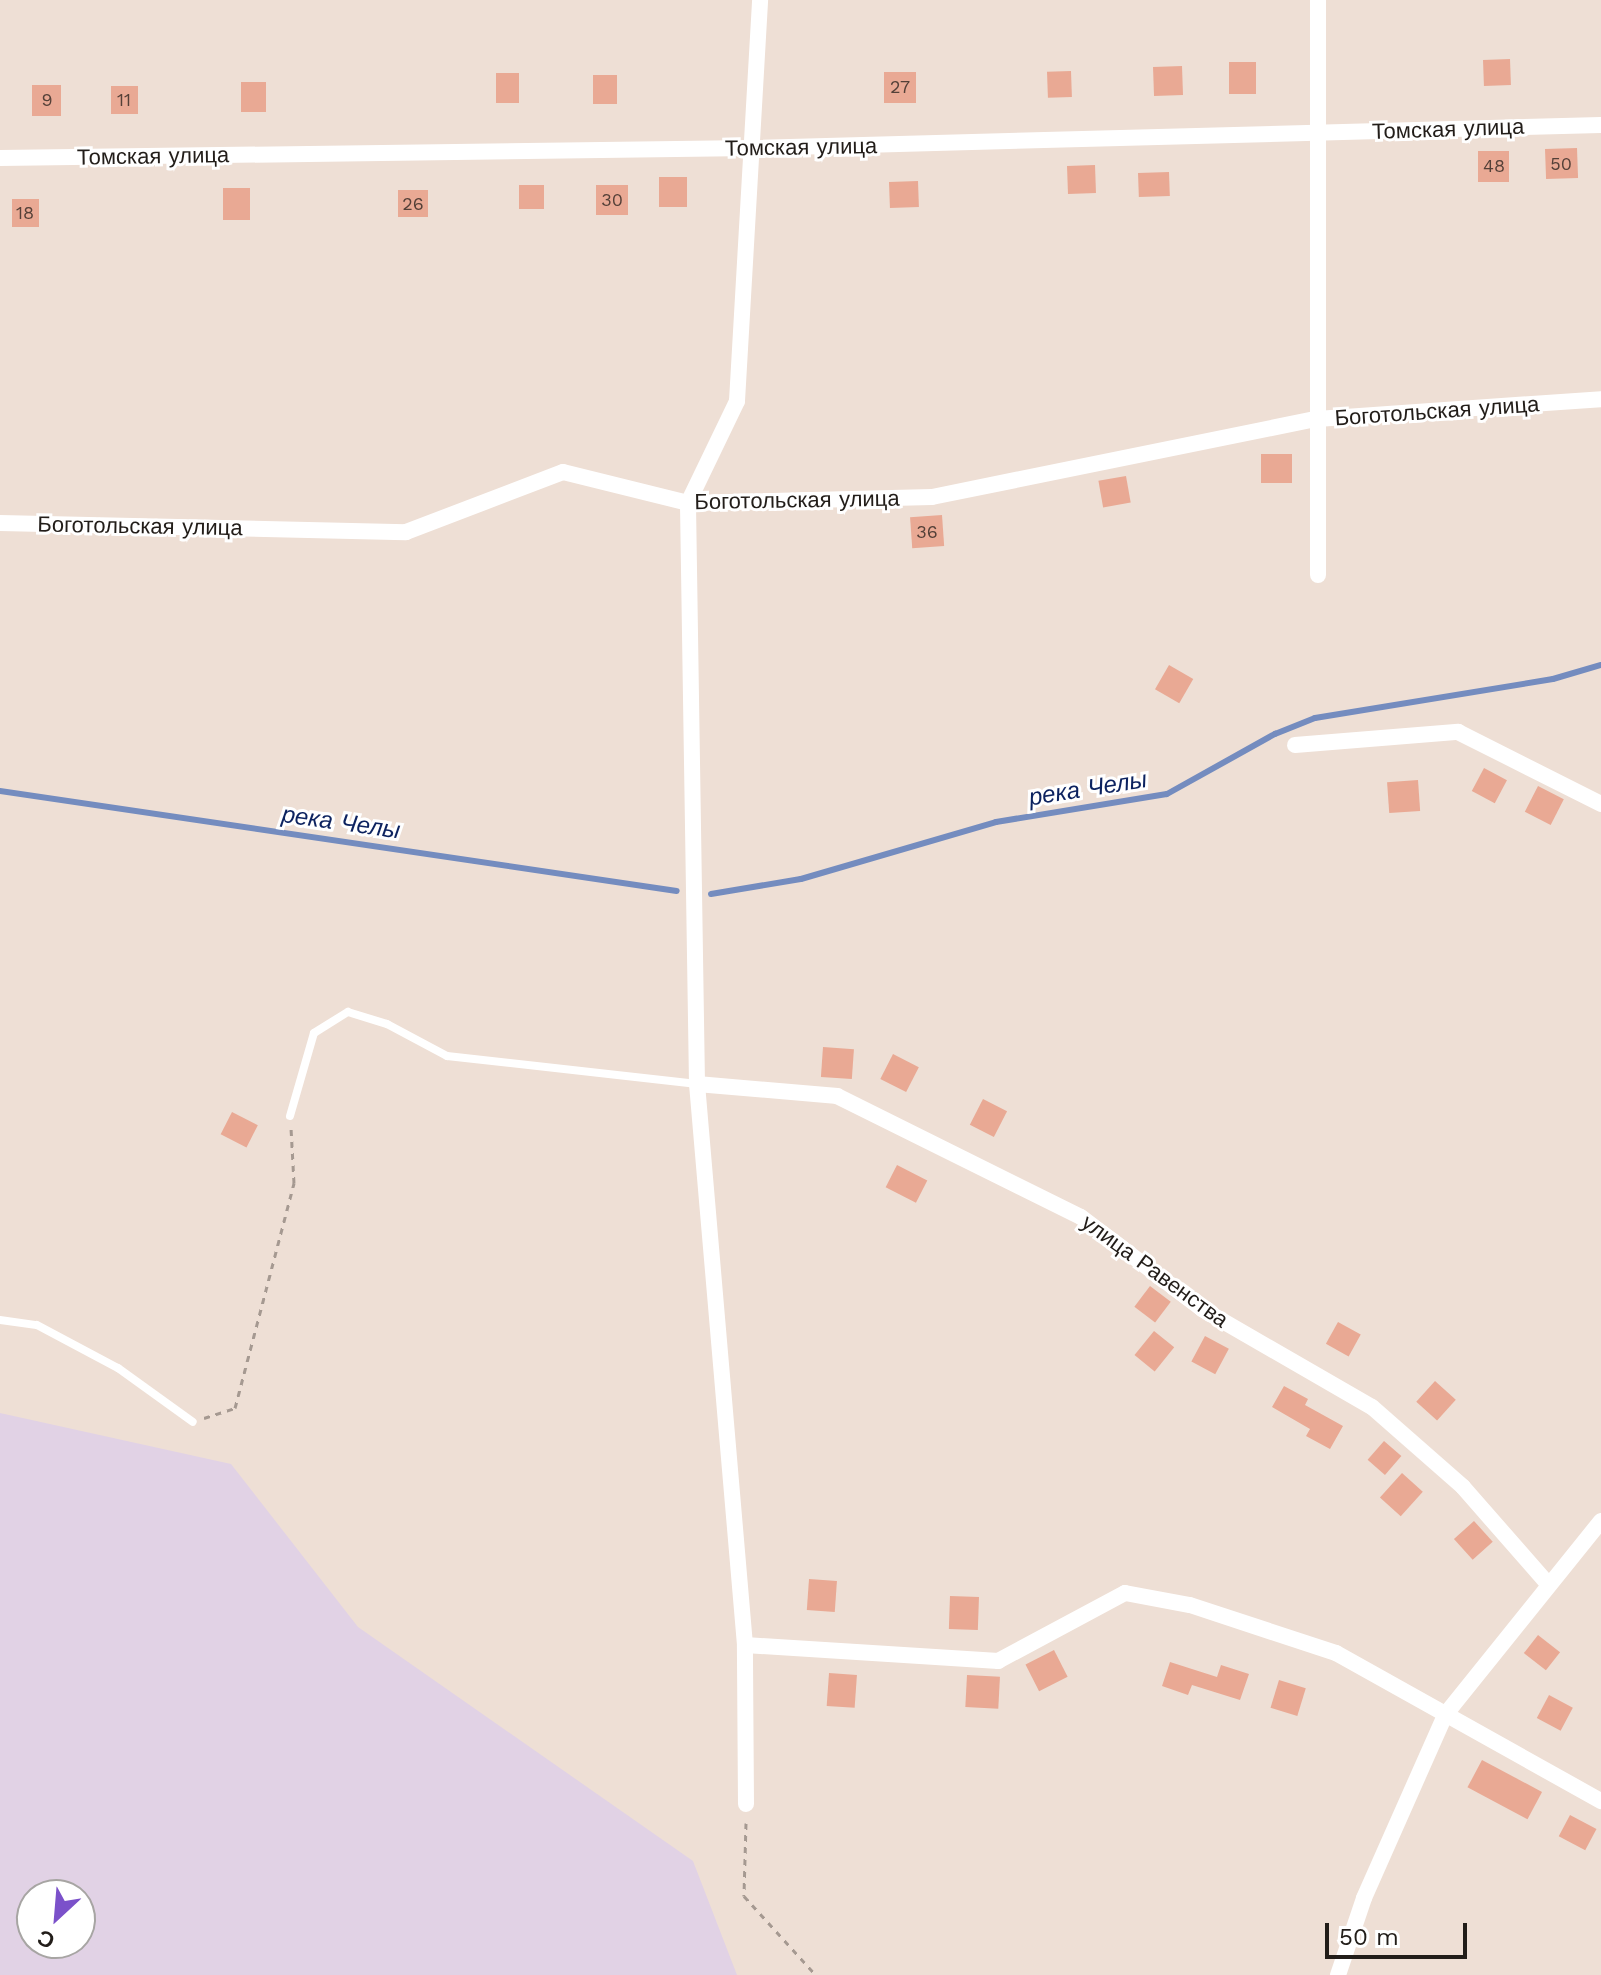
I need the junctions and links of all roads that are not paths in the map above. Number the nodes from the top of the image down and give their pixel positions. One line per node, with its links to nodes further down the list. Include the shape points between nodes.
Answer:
1 (760, 0): 5 (street)
2 (1318, 0): 4 (street)
3 (1601, 125): 4 (street, Томская улица)
4 (1314, 133): 5 (street, Томская улица); 8 (street)
5 (751, 148): 6 (street, Томская улица); 9 (street, via 737,401)
6 (0, 158)
7 (1601, 399): 8 (street, Боготольская улица)
8 (1317, 419): 9 (street, Боготольская улица, via 932,497); 11 (street)
9 (688, 503): 10 (street, Боготольская улица, via 563,472 406,532); 14 (street)
10 (0, 523)
11 (1318, 575)
12 (1295, 745): 13 (street, via 1458,732)
13 (1601, 804)
14 (697, 1084): 15 (lane, via 447,1056 387,1024 348,1012 314,1033); 19 (street, улица Равенства, via 837,1096 1081,1217 1202,1309 1372,1407 1463,1487); 20 (street)
15 (290, 1116)
16 (0, 1320): 17 (lane, via 37,1325 118,1368)
17 (193, 1422)
18 (1601, 1521): 19 (street)
19 (1547, 1583): 21 (street)
20 (745, 1645): 21 (street, via 998,1661 1125,1593 1190,1605 1336,1653); 23 (street)
21 (1445, 1715): 22 (street); 24 (street, via 1364,1898)
22 (1601, 1801)
23 (746, 1804)
24 (1338, 1975)

